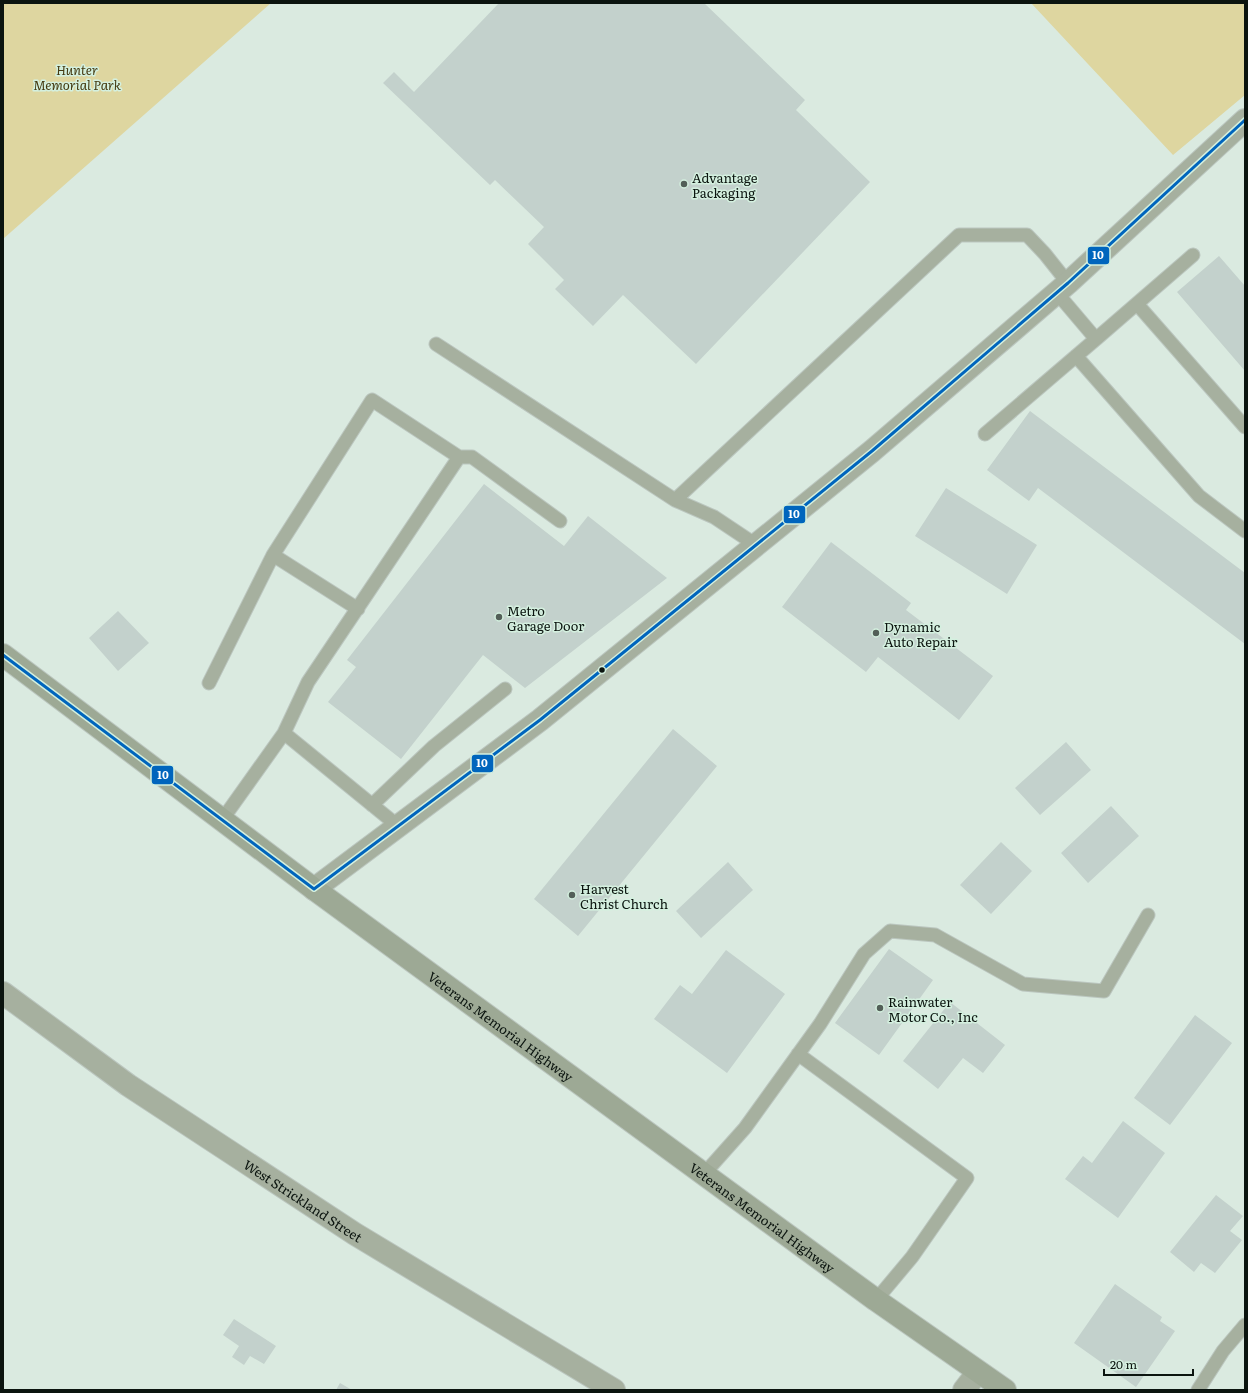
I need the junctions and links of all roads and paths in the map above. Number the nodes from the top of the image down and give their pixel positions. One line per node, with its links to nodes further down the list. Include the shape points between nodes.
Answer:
1 (1245, 120): 3 (street)
2 (1193, 255): 4 (lane)
3 (1062, 288): 5 (lane); 11 (lane, via 1045,254 1027,235 959,235); 14 (street, via 872,451)
4 (1137, 304): 5 (lane); 8 (lane)
5 (1096, 339): 7 (lane)
6 (436, 344): 11 (lane)
7 (1076, 356): 9 (lane); 13 (lane, via 1199,496)
8 (1245, 426)
9 (985, 434)
10 (459, 457): 12 (lane, via 472,457); 15 (lane, via 372,400); 16 (lane)
11 (675, 500): 14 (lane, via 714,517)
12 (560, 521)
13 (1245, 531)
14 (756, 545): 23 (street, via 540,720)
15 (273, 555): 16 (lane); 18 (lane)
16 (358, 609): 20 (lane, via 308,682)
17 (3, 656): 22 (main road, Veterans Memorial Highway)
18 (209, 683)
19 (505, 689): 21 (lane, via 434,746)
20 (284, 733): 21 (lane); 22 (lane)
21 (372, 805): 23 (lane)
22 (222, 820): 24 (main road, Veterans Memorial Highway)
23 (398, 826): 24 (street)
24 (314, 889): 28 (main road, Veterans Memorial Highway)
25 (1148, 914): 27 (lane, via 1104,991 1023,984 935,935 890,931 864,954)
26 (3, 993): 32 (street, West Strickland Street, via 128,1085 355,1234)
27 (798, 1054): 28 (lane, via 745,1128); 29 (lane, via 967,1178 912,1257)
28 (704, 1174): 29 (main road, Veterans Memorial Highway)
29 (876, 1300): 31 (main road, Veterans Memorial Highway)
30 (1245, 1325): 35 (lane, via 1223,1351)
31 (978, 1372): 33 (street); 34 (main road, Veterans Memorial Highway)
32 (614, 1390)
33 (964, 1390)
34 (1005, 1390)
35 (1198, 1390)

